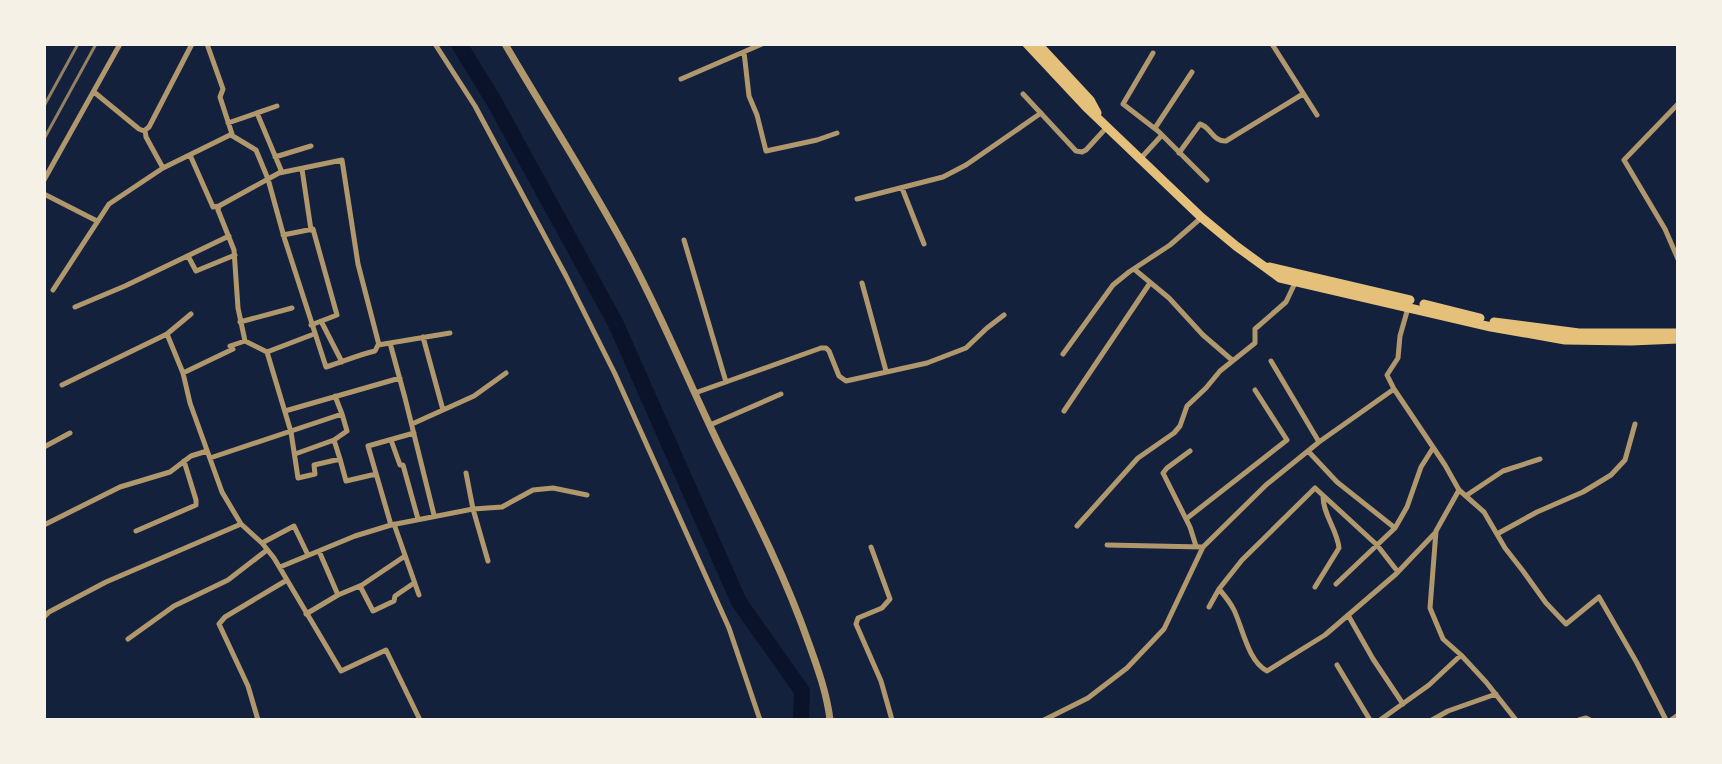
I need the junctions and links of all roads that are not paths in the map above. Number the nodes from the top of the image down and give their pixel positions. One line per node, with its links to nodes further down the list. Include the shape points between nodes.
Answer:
1 (120, 44): 14 (street)
2 (192, 44): 26 (street)
3 (207, 44): 23 (street)
4 (435, 44): 168 (street, via 475,106 615,374 729,628)
5 (505, 44): 91 (street, via 628,252)
6 (762, 44): 10 (street)
7 (1027, 44): 22 (highway)
8 (1038, 44): 22 (highway, via 1090,100)
9 (1272, 44): 16 (street)
10 (744, 52): 13 (street); 27 (street, via 749,96 766,151)
11 (1153, 53): 25 (street, via 1123,104)
12 (1192, 72): 25 (street)
13 (681, 79)
14 (94, 92): 26 (street); 39 (street)
15 (1023, 94): 20 (street)
16 (1303, 94): 21 (street); 31 (street, via 1226,141 1200,124)
17 (1678, 104): 54 (street, via 1624,160)
18 (277, 106): 19 (street)
19 (257, 113): 23 (street); 33 (street)
20 (1041, 113): 24 (street, via 1079,152); 41 (street, via 966,165)
21 (1317, 115)
22 (1098, 117): 24 (highway)
23 (228, 123): 28 (street)
24 (1108, 126): 34 (highway)
25 (1155, 128): 29 (street)
26 (145, 130): 35 (street)
27 (837, 133)
28 (231, 135): 32 (street); 38 (street, via 256,150)
29 (1162, 135): 31 (street); 34 (street)
30 (311, 146): 33 (street)
31 (1179, 153): 40 (street)
32 (190, 155): 35 (street); 44 (street, via 213,207)
33 (275, 157): 37 (street)
34 (1140, 159): 45 (highway)
35 (163, 168): 46 (street, via 109,204)
36 (302, 169): 37 (street); 47 (street); 77 (street, via 342,160 358,264)
37 (279, 173): 38 (street)
38 (268, 179): 44 (street); 48 (street)
39 (44, 180)
40 (1207, 180)
41 (902, 188): 43 (street); 51 (street)
42 (44, 194): 46 (street)
43 (857, 199)
44 (219, 206): 49 (street)
45 (1201, 217): 55 (highway); 56 (street)
46 (97, 221): 60 (street)
47 (311, 230): 48 (street); 66 (street, via 337,315)
48 (283, 235): 68 (street)
49 (229, 236): 52 (street); 53 (street)
50 (684, 240): 87 (street)
51 (924, 244)
52 (235, 255): 53 (street, via 196,271); 67 (street)
53 (188, 256): 62 (street)
54 (1678, 259)
55 (1261, 265): 57 (highway); 61 (highway)
56 (1134, 269): 59 (street); 79 (street, via 1106,294)
57 (1295, 282): 61 (highway); 80 (street, via 1286,302 1255,329 1255,343)
58 (862, 283): 83 (street)
59 (1150, 283): 80 (street); 96 (street)
60 (53, 290)
61 (1409, 303): 70 (highway, via 1543,329); 74 (highway, via 1491,327 1565,340); 89 (street, via 1398,358 1387,375)
62 (75, 307)
63 (292, 308): 67 (street)
64 (191, 314): 71 (street)
65 (1004, 315): 83 (street, via 966,348)
66 (321, 321): 68 (street); 82 (street)
67 (240, 322): 75 (street)
68 (311, 325): 72 (street)
69 (450, 333): 73 (street)
70 (1678, 333)
71 (167, 334): 84 (street); 88 (street)
72 (314, 334): 78 (street); 82 (street, via 326,367)
73 (423, 337): 76 (street); 94 (street)
74 (1678, 339)
75 (245, 341): 78 (street); 84 (street)
76 (390, 343): 77 (street); 86 (street)
77 (379, 345): 82 (street)
78 (267, 352): 95 (street)
79 (1063, 354)
80 (1232, 360): 130 (street, via 1187,406 1174,433 1138,458)
81 (1271, 361): 106 (street)
82 (342, 362)
83 (886, 371): 87 (street, via 843,381 829,351 821,348)
84 (183, 373): 109 (street)
85 (506, 373): 94 (street)
86 (400, 378): 93 (street); 98 (street)
87 (726, 382): 91 (street)
88 (62, 385)
89 (1394, 389): 106 (street); 108 (street)
90 (1255, 390): 126 (street, via 1287,440)
91 (695, 393): 100 (street)
92 (781, 394): 100 (street)
93 (335, 396): 95 (street); 97 (street)
94 (443, 410): 98 (street)
95 (285, 411): 101 (street)
96 (1064, 411)
97 (342, 414): 101 (street); 104 (street, via 347,431)
98 (412, 424): 103 (street)
99 (1635, 424): 134 (street, via 1625,460 1611,475)
100 (710, 425): 169 (street, via 803,626)
101 (291, 432): 112 (street); 113 (street)
102 (70, 433): 107 (street)
103 (414, 433): 105 (street); 124 (street)
104 (334, 440): 112 (street); 114 (street)
105 (391, 440): 118 (street, via 368,446); 125 (street)
106 (1319, 442): 111 (street)
107 (44, 447)
108 (1433, 448): 119 (street); 131 (street)
109 (207, 451): 113 (street); 116 (street)
110 (1190, 451): 126 (street, via 1163,473)
111 (1308, 451): 131 (street); 140 (street)
112 (295, 454): 114 (street, via 298,478 315,474 314,465)
113 (210, 458): 127 (street)
114 (340, 459): 118 (street, via 346,481)
115 (1540, 459): 122 (street, via 1503,471)
116 (184, 461): 128 (street, via 170,472 120,487); 132 (street, via 196,505)
117 (466, 473): 123 (street)
118 (376, 474): 129 (street)
119 (1459, 490): 122 (street); 133 (street)
120 (587, 495): 123 (street, via 542,488 502,507)
121 (1323, 495): 137 (street); 152 (street, via 1339,548); 153 (street, via 1311,490)
122 (1467, 495): 134 (street)
123 (473, 509): 124 (street); 145 (street)
124 (434, 515): 125 (street)
125 (418, 519): 129 (street)
126 (1186, 519): 138 (street)
127 (241, 524): 135 (street); 159 (street, via 106,582)
128 (44, 525)
129 (393, 525): 142 (street); 144 (street)
130 (1077, 526)
131 (1395, 528): 137 (street)
132 (136, 531)
133 (1436, 531): 147 (street); 161 (street, via 1430,608 1443,639)
134 (1497, 534): 178 (street, via 1566,624 1599,597)
135 (262, 543): 141 (street); 143 (street, via 294,526)
136 (1107, 545): 138 (street)
137 (1377, 545): 147 (street); 150 (street)
138 (1196, 546): 140 (street)
139 (871, 547): 170 (street, via 890,599 856,624)
140 (1203, 547): 171 (street, via 1164,629 1127,668 1088,698)
141 (267, 550): 146 (street); 160 (street, via 228,580 174,606)
142 (319, 551): 143 (street); 154 (street)
143 (308, 555): 146 (street)
144 (405, 556): 149 (street); 151 (street)
145 (488, 561)
146 (280, 567): 148 (street)
147 (1398, 572): 158 (street)
148 (287, 580): 157 (street); 166 (street, via 219,624)
149 (414, 583): 151 (street, via 373,611); 155 (street)
150 (1336, 584)
151 (360, 586): 154 (street)
152 (1315, 587)
153 (1219, 589): 156 (street); 158 (street, via 1265,671 1312,645)
154 (338, 595): 157 (street)
155 (419, 595)
156 (1209, 607)
157 (306, 614): 167 (street, via 341,671 386,650)
158 (1348, 615): 164 (street)
159 (44, 617)
160 (128, 639)
161 (1461, 655): 163 (street); 164 (street)
162 (1337, 665): 172 (street)
163 (1496, 694): 174 (street); 175 (street)
164 (1403, 704): 173 (street)
165 (1678, 715): 178 (street)
166 (258, 720)
167 (420, 720)
168 (760, 720)
169 (830, 720)
170 (892, 720)
171 (1044, 720)
172 (1370, 720)
173 (1380, 720)
174 (1432, 720)
175 (1516, 720)
176 (1579, 720): 177 (street)
177 (1590, 720)
178 (1668, 720)

